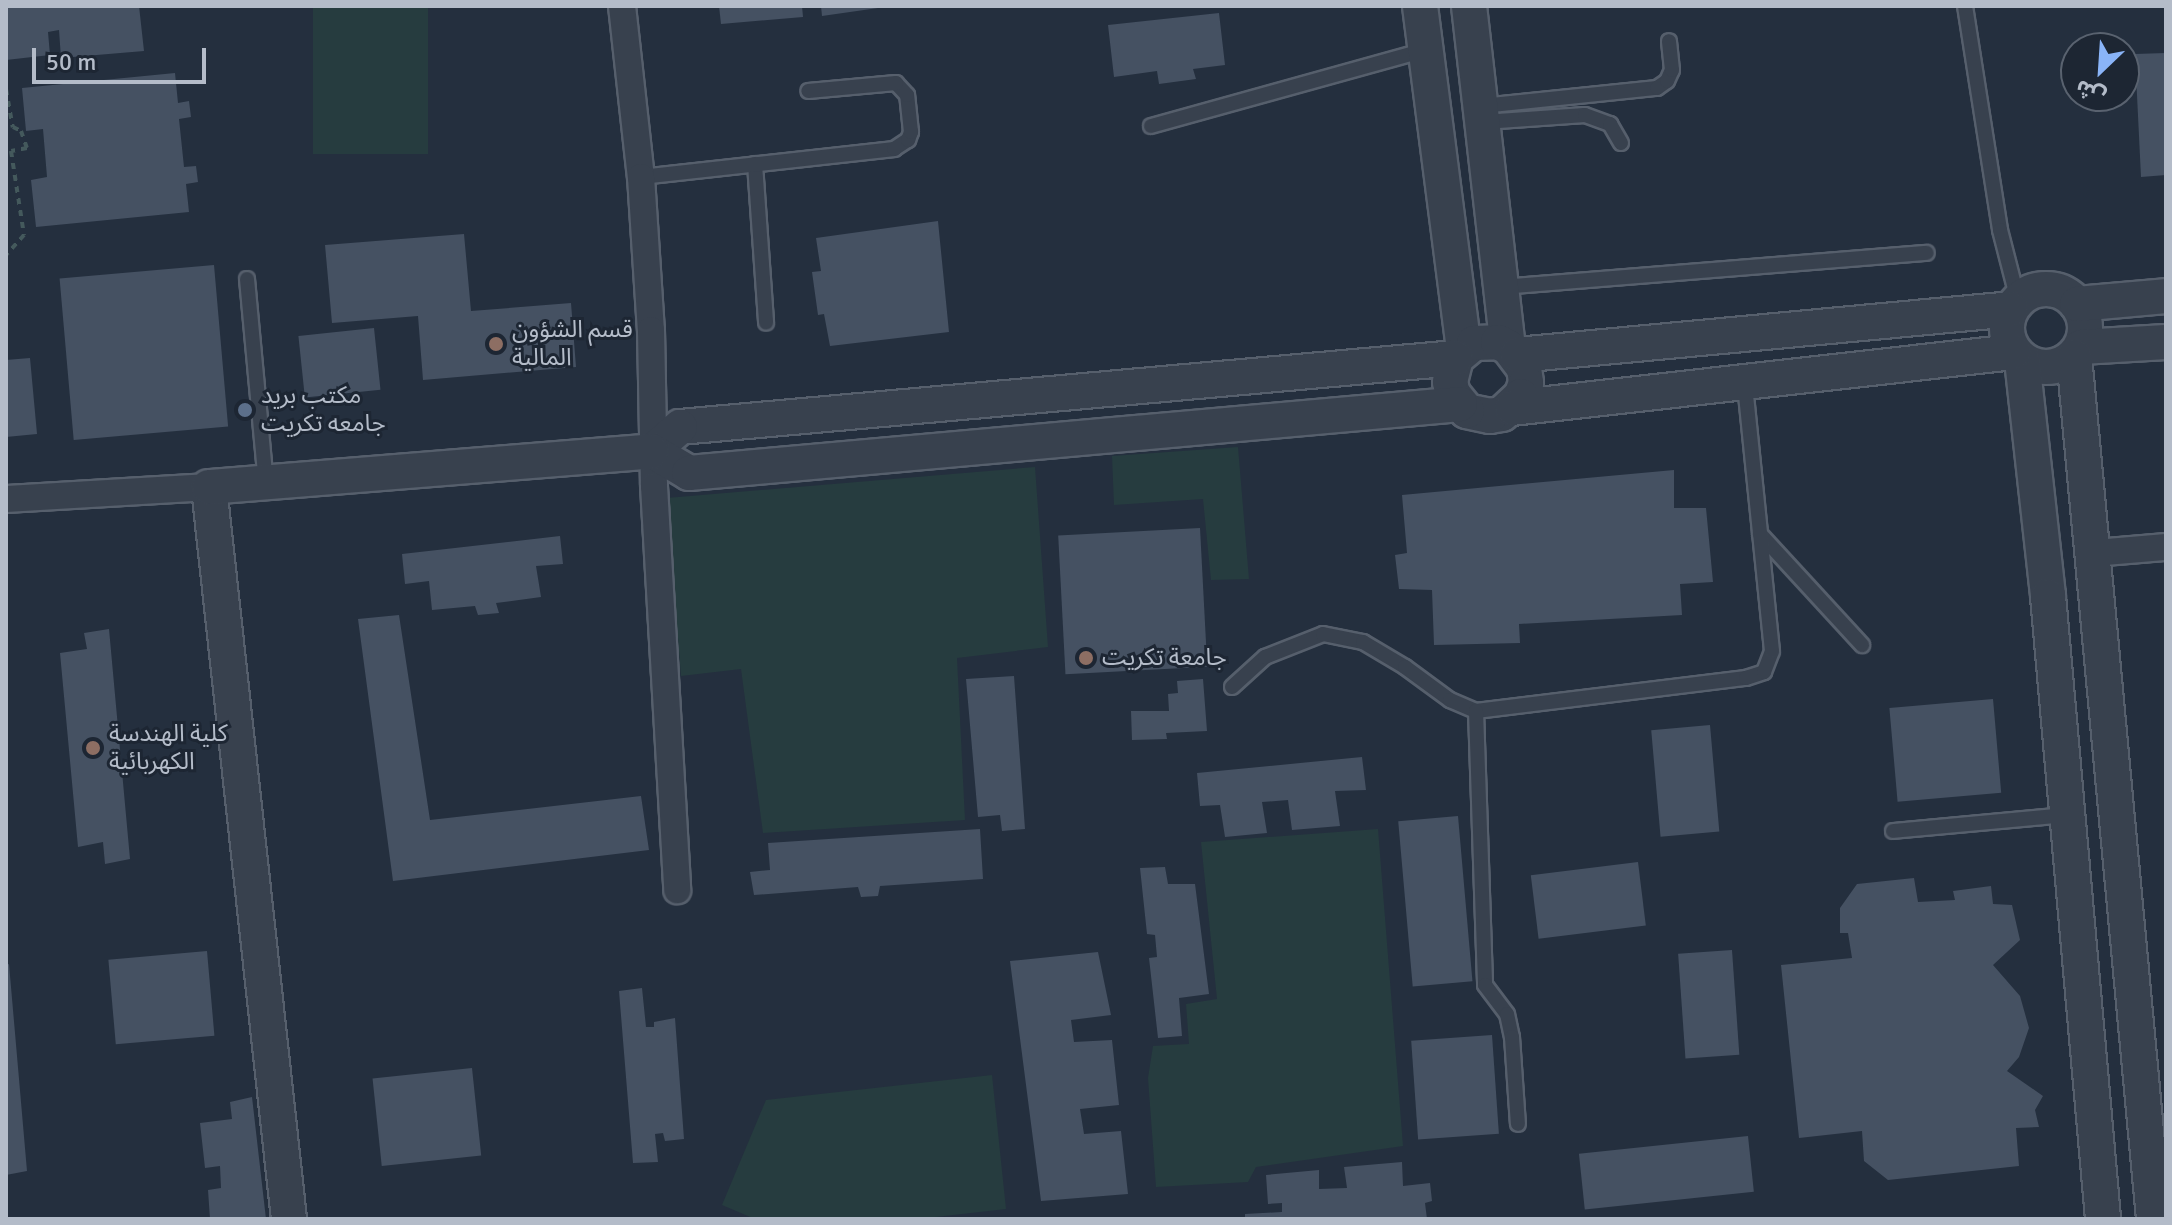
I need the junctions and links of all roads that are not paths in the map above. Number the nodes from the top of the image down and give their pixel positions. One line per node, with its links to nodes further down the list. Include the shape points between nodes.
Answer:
1 (622, 6): 12 (street)
2 (1420, 6): 6 (street)
3 (1469, 6): 8 (street)
4 (1965, 6): 17 (lane)
5 (1669, 41): 8 (lane, via 1672,70 1657,88)
6 (1425, 50): 9 (lane); 23 (street)
7 (808, 91): 11 (lane, via 896,83 907,95 908,140 894,149)
8 (1482, 114): 10 (lane, via 1585,115 1610,124); 15 (street)
9 (1151, 126)
10 (1621, 143)
11 (755, 164): 12 (lane); 19 (lane)
12 (641, 177): 28 (street)
13 (1927, 253): 15 (lane)
14 (247, 279): 29 (lane)
15 (1502, 287): 21 (street)
16 (2166, 296): 18 (street)
17 (2014, 304): 18 (street, via 2048,288); 21 (street); 24 (street, via 2006,331)
18 (2077, 304): 22 (street, via 2085,325)
19 (766, 323)
20 (2166, 342): 22 (street)
21 (1513, 351): 23 (street, via 1486,341); 27 (street, via 1526,383)
22 (2077, 352): 24 (street, via 2065,363 2043,368); 34 (street)
23 (1460, 354): 26 (street, via 1450,382); 28 (street, via 680,427)
24 (2018, 356): 25 (street); 38 (street)
25 (1745, 383): 27 (street); 32 (lane)
26 (1460, 404): 27 (street, via 1490,416); 28 (street, via 689,473)
27 (1512, 408)
28 (652, 451): 29 (street); 40 (street)
29 (266, 483): 30 (street)
30 (209, 487): 31 (street); 43 (street)
31 (6, 499)
32 (1760, 533): 35 (lane); 37 (lane, via 1772,651 1764,672)
33 (2166, 547): 34 (street)
34 (2094, 553): 42 (street)
35 (1862, 645)
36 (1232, 687): 37 (lane, via 1265,657 1323,634 1363,642 1450,700)
37 (1476, 711): 41 (lane, via 1485,985 1507,1014)
38 (2067, 815): 39 (lane); 44 (street)
39 (1893, 831)
40 (677, 890)
41 (1518, 1124)
42 (2158, 1217)
43 (289, 1219)
44 (2103, 1219)

